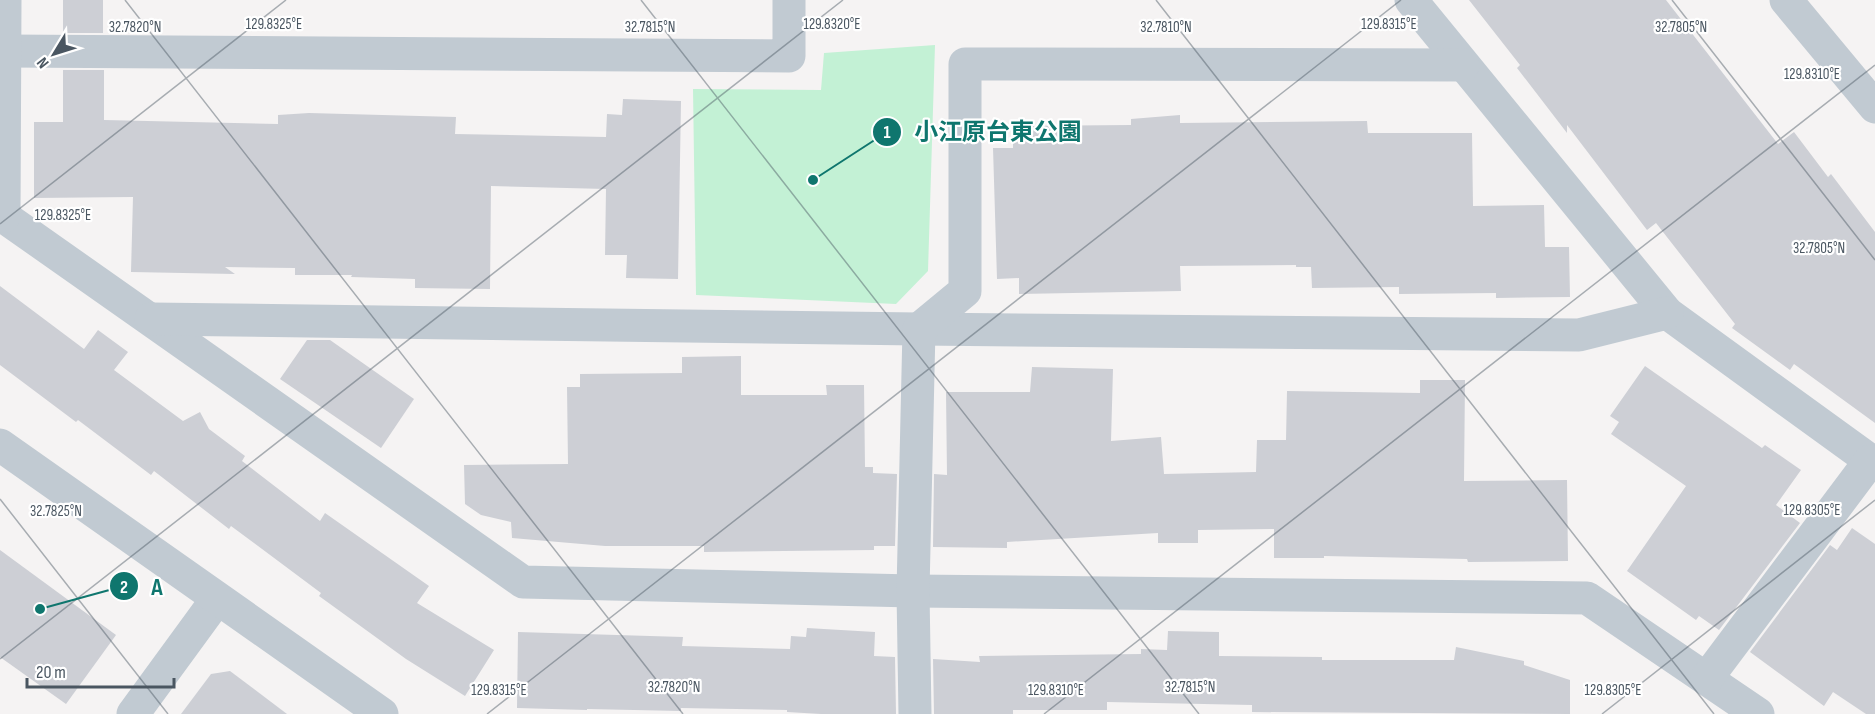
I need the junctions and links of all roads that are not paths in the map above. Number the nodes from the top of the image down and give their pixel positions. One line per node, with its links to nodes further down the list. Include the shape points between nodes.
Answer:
1 (5, 0): 5 (street)
2 (789, 0): 5 (street, via 789,56)
3 (1411, 0): 6 (street)
4 (1786, 0): 7 (street)
5 (6, 51): 8 (street)
6 (1463, 65): 9 (street); 11 (street, via 965,64 966,291)
7 (1875, 107)
8 (2, 215): 10 (street)
9 (1667, 314): 11 (street, via 1579,335); 13 (street)
10 (151, 319): 11 (street); 14 (street, via 523,582)
11 (919, 329): 14 (street)
12 (0, 445): 15 (street)
13 (1873, 463): 16 (street)
14 (913, 591): 16 (street, via 1587,598); 19 (street)
15 (217, 599): 17 (street); 18 (street)
16 (1707, 678): 20 (street)
17 (133, 714)
18 (382, 714)
19 (915, 714)
20 (1758, 714)

